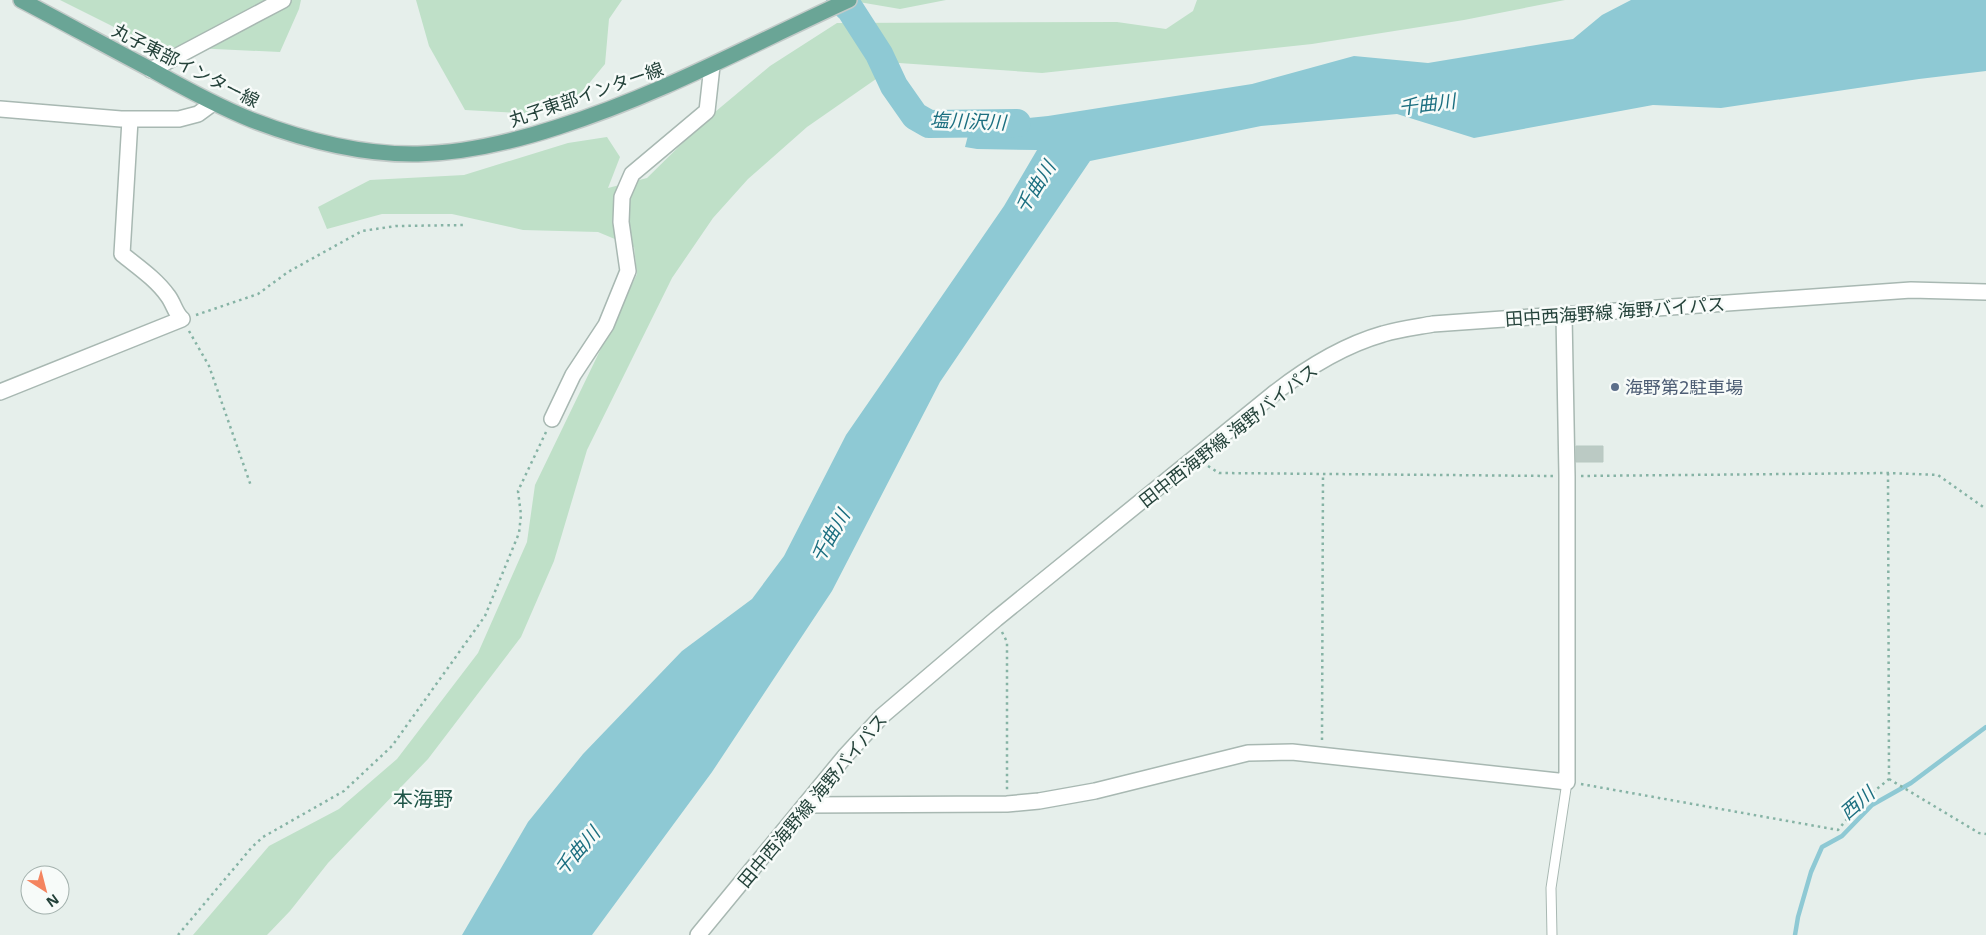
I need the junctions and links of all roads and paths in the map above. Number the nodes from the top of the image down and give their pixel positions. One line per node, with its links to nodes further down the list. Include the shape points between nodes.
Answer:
1 (21, 0): 5 (main road, 丸子東部インター線)
2 (283, 0): 5 (street)
3 (849, 0): 4 (main road, 丸子東部インター線)
4 (712, 66): 6 (main road, 丸子東部インター線, via 628,103 572,123 503,143 450,152 416,154 352,149 277,129); 14 (street, via 707,111 632,174 622,197 621,222 628,271 606,325 573,376)
5 (151, 70): 6 (main road, 丸子東部インター線)
6 (212, 103): 8 (street, via 198,114 179,119)
7 (0, 109): 8 (street)
8 (130, 120): 12 (street, via 122,254 152,278)
9 (466, 225): 12 (path, via 396,226 362,231 288,272 258,294)
10 (1986, 292): 11 (street, 田中西海野線 海野バイパス, via 1911,290)
11 (1564, 315): 15 (street, 田中西海野線 海野バイパス, via 1433,324 1383,334 1304,370); 18 (street)
12 (182, 319): 13 (street); 19 (path, via 209,366)
13 (0, 392)
14 (552, 419): 28 (path, via 518,491 519,533 485,616 392,746 344,791 252,846)
15 (1196, 459): 17 (path, via 1219,473); 21 (street, 田中西海野線 海野バイパス)
16 (1888, 473): 18 (path); 20 (path, via 1938,475); 23 (path)
17 (1323, 474): 18 (path); 22 (path)
18 (1567, 476): 24 (street)
19 (251, 486)
20 (1986, 509)
21 (996, 620): 25 (path, via 1007,642); 26 (street, 田中西海野線 海野バイパス, via 862,735)
22 (1322, 755): 24 (street); 25 (street, via 1248,753 1095,791)
23 (1889, 779): 24 (path, via 1861,802 1838,830); 27 (path, via 1979,833)
24 (1567, 782): 30 (lane, via 1551,888)
25 (1007, 804): 26 (street)
26 (805, 805): 29 (street, 田中西海野線 海野バイパス)
27 (1986, 834)
28 (178, 935)
29 (698, 935)
30 (1552, 935)

